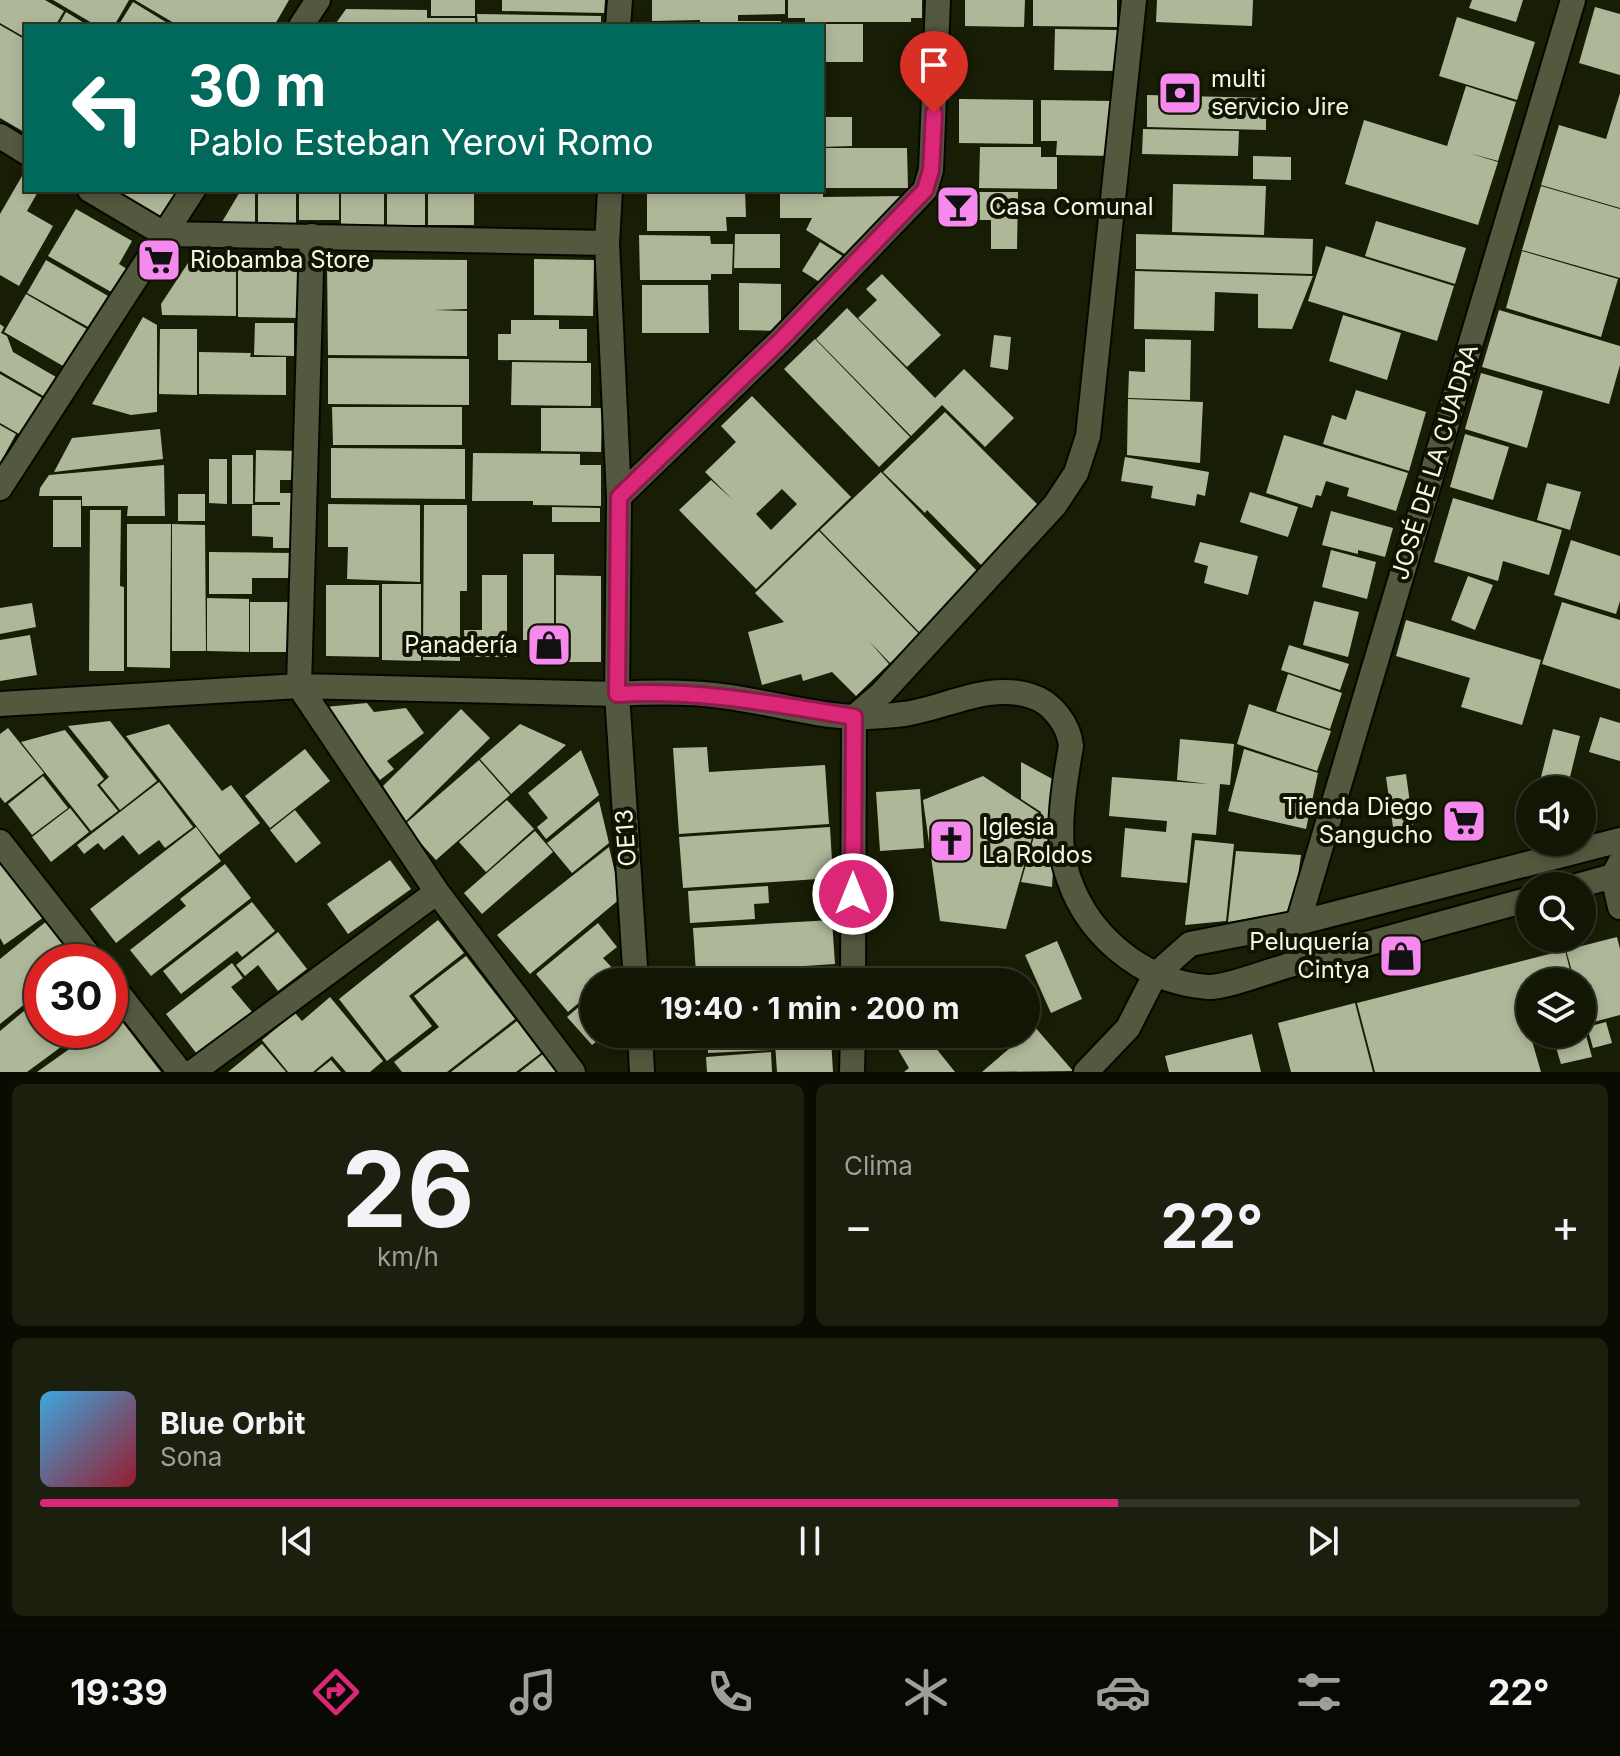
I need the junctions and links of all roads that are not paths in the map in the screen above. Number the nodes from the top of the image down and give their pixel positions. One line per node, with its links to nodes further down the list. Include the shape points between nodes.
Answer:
1 (318, 0): 6 (street)
2 (620, 0): 7 (street)
3 (938, 0): 17 (street, via 931,170 925,190)
4 (1134, 0): 21 (street, via 1088,436 1076,473 1055,505)
5 (1573, 0): 29 (street, JOSÉ DE LA CUADRA)
6 (302, 24)
7 (618, 24)
8 (0, 136): 9 (street)
9 (24, 151)
10 (93, 192): 13 (street)
11 (192, 192): 13 (street)
12 (610, 192): 15 (street, OE13)
13 (164, 234): 14 (street); 16 (street)
14 (312, 236): 15 (street); 18 (street)
15 (607, 243): 17 (street, OE13)
16 (0, 488)
17 (619, 497): 19 (street, OE13)
18 (299, 686): 19 (street); 20 (street); 26 (street)
19 (617, 694): 21 (street, via 721,695); 31 (street, OE13)
20 (0, 704)
21 (854, 717): 32 (street); 33 (street, via 906,714 983,693 1027,695 1047,706 1070,738 1061,843 1065,866 1097,931)
22 (1620, 840): 29 (street)
23 (0, 842): 30 (street)
24 (1618, 871): 25 (street); 28 (street)
25 (1596, 879)
26 (437, 892): 38 (street); 39 (street)
27 (1516, 903): 33 (street, via 1210,987)
28 (1620, 907)
29 (1298, 923): 33 (street, via 1190,944)
30 (80, 944)
31 (635, 968)
32 (853, 968)
33 (1155, 975): 42 (street, via 1128,1028)
34 (128, 1006): 37 (street)
35 (641, 1048): 40 (street)
36 (853, 1048): 41 (street)
37 (180, 1072)
38 (193, 1072)
39 (573, 1072)
40 (642, 1072)
41 (852, 1072)
42 (1086, 1072)

